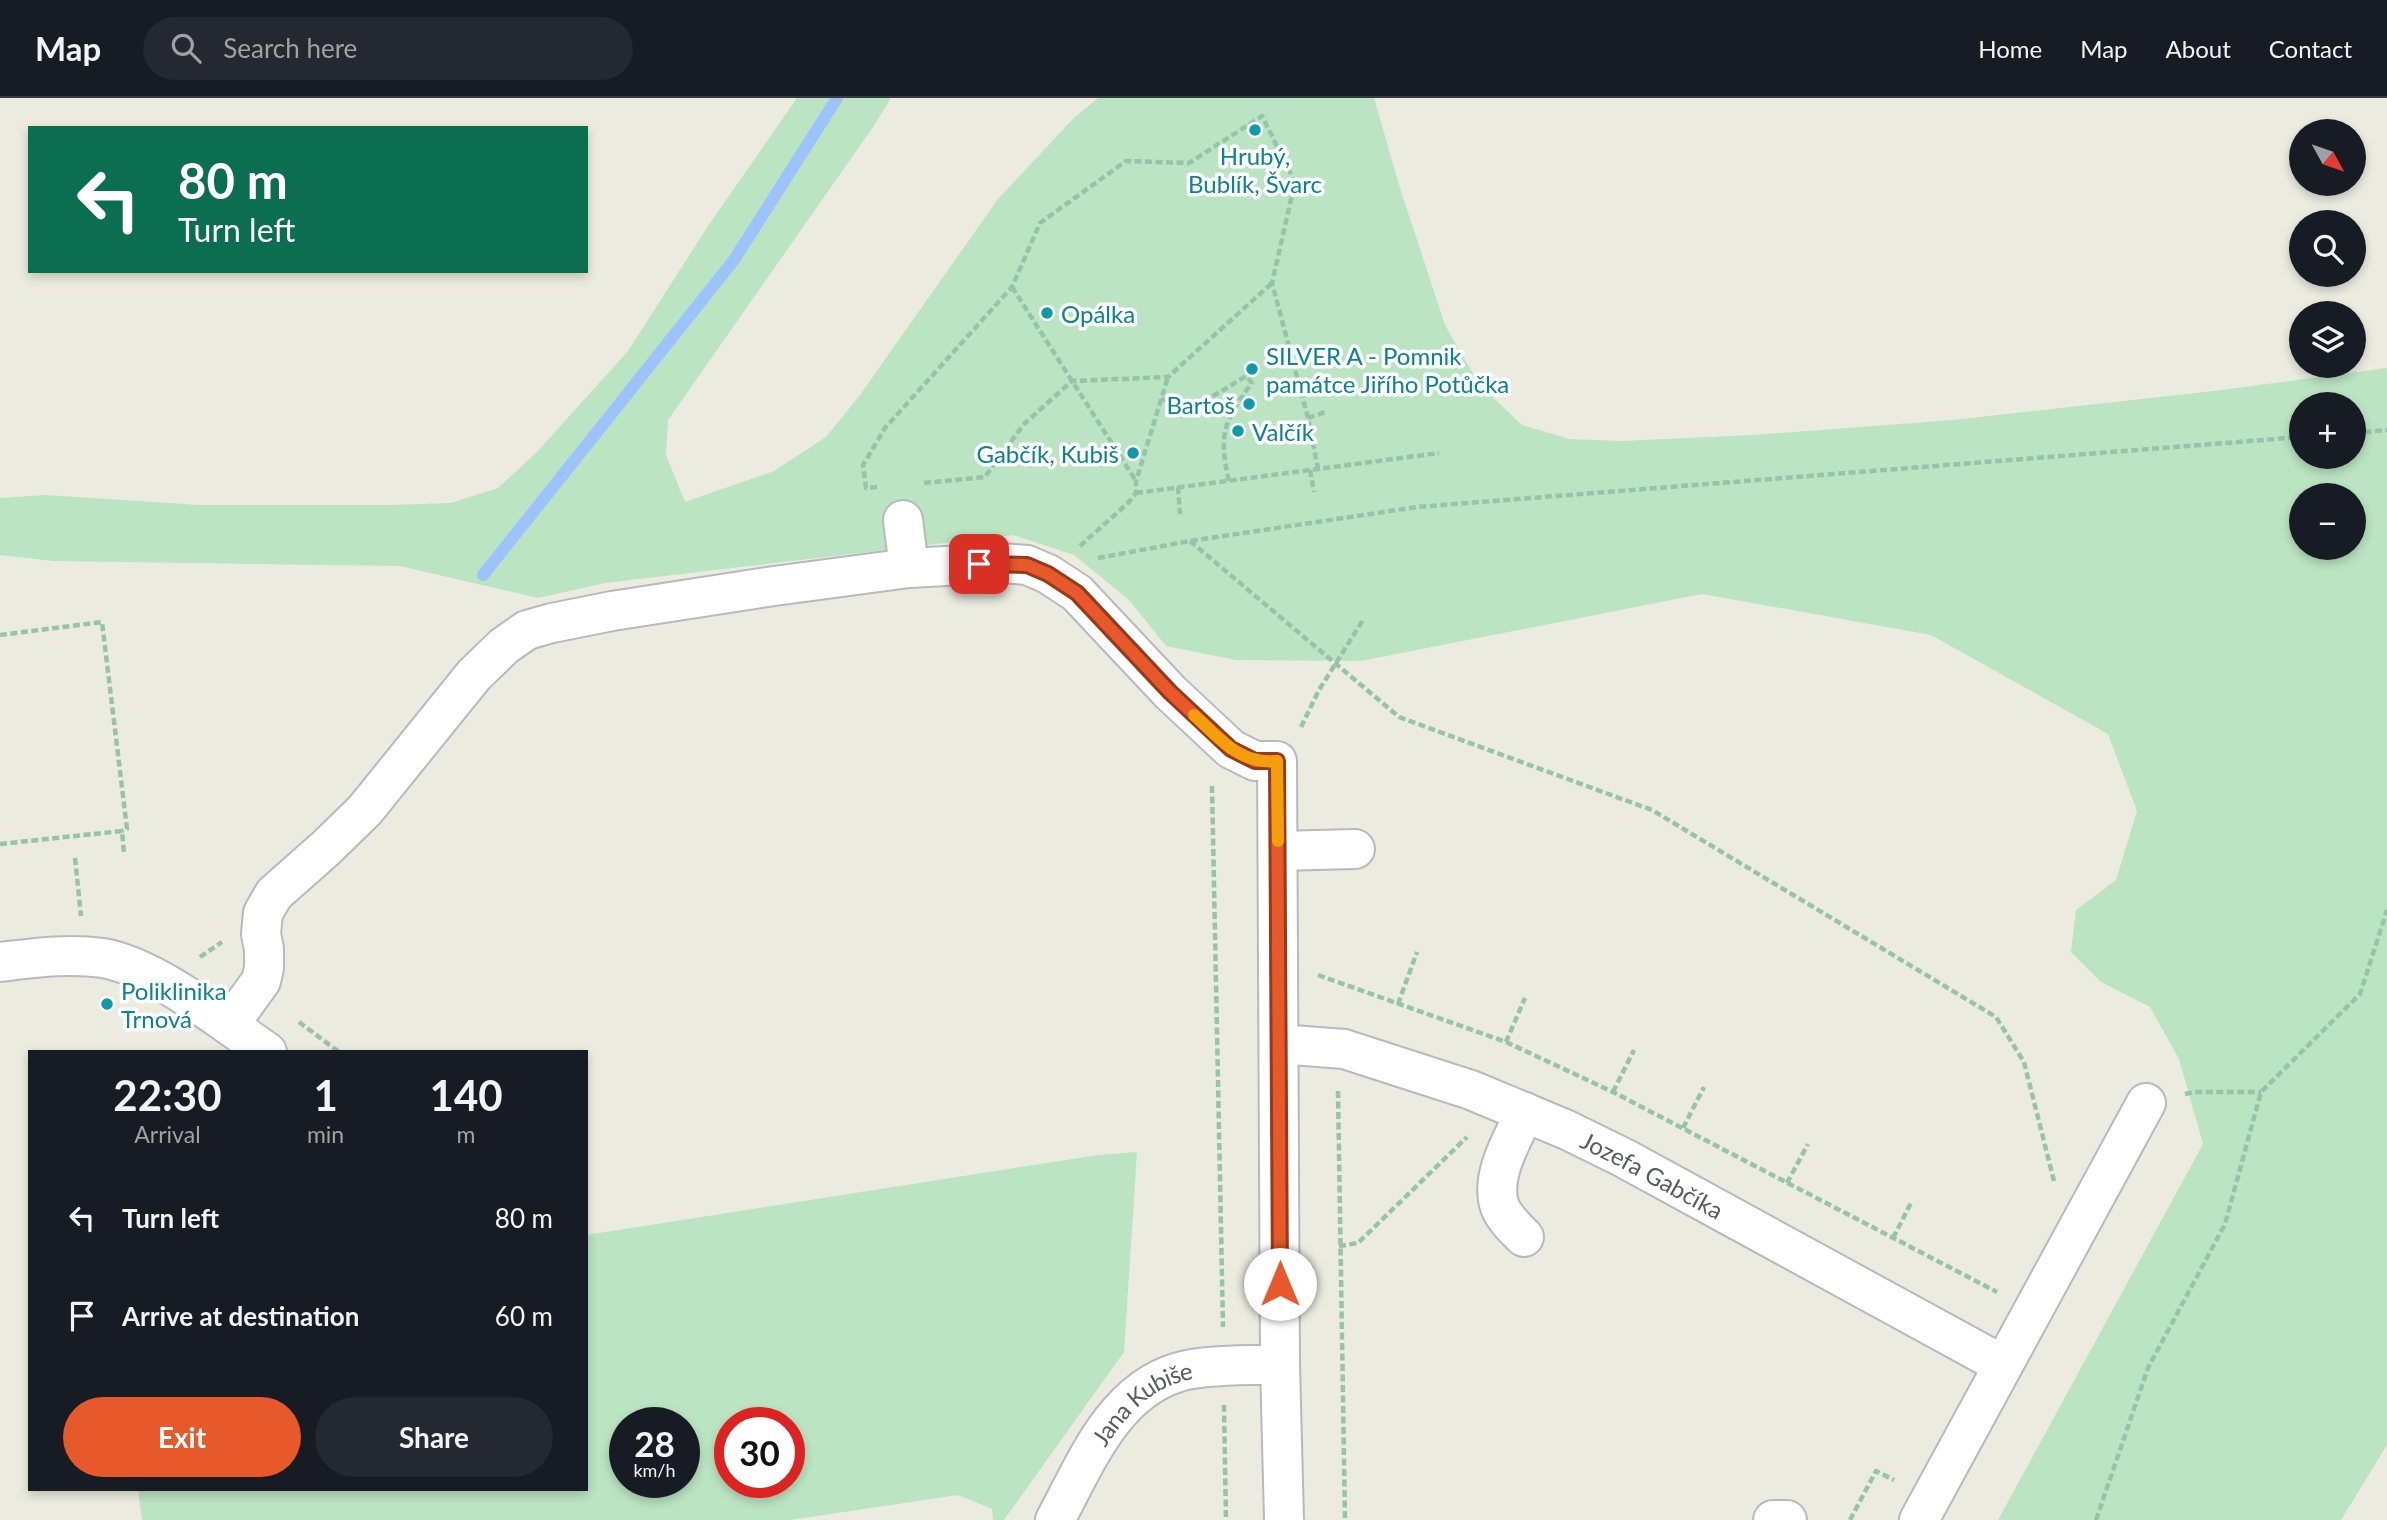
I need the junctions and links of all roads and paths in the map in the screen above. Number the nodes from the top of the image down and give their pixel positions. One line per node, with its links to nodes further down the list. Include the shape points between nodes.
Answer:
1 (1272, 282): 2 (path, via 1295,183 1262,116 1189,163 1126,161 1040,223); 3 (path); 7 (path)
2 (1012, 287): 4 (path); 19 (path, via 885,428 863,465 866,488)
3 (1168, 377): 4 (path); 5 (path)
4 (1072, 381): 14 (path); 19 (path, via 1024,424 985,477)
5 (1161, 399): 14 (path); 15 (path, via 1194,403 1246,376 1252,383 1226,422)
6 (1325, 412): 7 (path)
7 (1308, 418): 12 (path)
8 (2387, 430): 9 (path)
9 (2366, 432)
10 (2289, 438): 21 (path, via 1418,507)
11 (1439, 453): 12 (path)
12 (1318, 469): 13 (path)
13 (1310, 470): 15 (path); 17 (path)
14 (1136, 481): 18 (path)
15 (1229, 481): 16 (path)
16 (1178, 487): 18 (path); 20 (path)
17 (1314, 492)
18 (1136, 493): 23 (path)
19 (901, 497): 22 (street)
20 (1180, 514)
21 (1190, 541): 23 (path); 26 (path)
22 (909, 568): 23 (street, via 1002,563); 42 (street, via 612,611 527,630 474,675 365,810 274,894 263,913 261,981)
23 (1053, 570): 27 (street)
24 (1363, 620): 26 (path)
25 (0, 635): 29 (path, via 102,622 127,830)
26 (1337, 664): 28 (path); 57 (path, via 1399,717 1652,810 1996,1017 2024,1062 2059,1199)
27 (1211, 730): 32 (street, via 1242,757 1277,761); 64 (path)
28 (1299, 731)
29 (122, 831): 30 (path); 33 (path)
30 (0, 844)
31 (1355, 849): 32 (street)
32 (1278, 850): 44 (street)
33 (124, 853)
34 (75, 858): 36 (path)
35 (2387, 910): 50 (path, via 2360,994)
36 (82, 924)
37 (1417, 952): 41 (path)
38 (0, 962): 42 (street, via 52,956 103,958 127,965 187,996)
39 (1305, 971): 41 (path)
40 (1525, 998): 43 (path)
41 (1398, 1004): 43 (path)
42 (229, 1025): 46 (street)
43 (1506, 1042): 49 (path)
44 (1279, 1044): 45 (street, Jozefa Gabčíka); 62 (street)
45 (1338, 1048): 52 (street, Jozefa Gabčíka); 60 (path)
46 (264, 1050)
47 (1634, 1050): 49 (path)
48 (1704, 1087): 53 (path)
49 (1613, 1092): 53 (path)
50 (2261, 1092): 51 (path, via 2195,1092); 74 (path, via 2225,1224 2148,1368)
51 (2146, 1103): 57 (street)
52 (1514, 1107): 58 (street, via 1497,1186 1499,1206); 60 (path, via 1358,1243); 63 (street, Jozefa Gabčíka, via 1624,1158)
53 (1683, 1128): 55 (path)
54 (1808, 1144): 55 (path)
55 (1787, 1183): 59 (path)
56 (1912, 1201): 59 (path)
57 (2085, 1214): 63 (street)
58 (1524, 1237)
59 (1893, 1238): 61 (path)
60 (1339, 1246): 69 (path)
61 (2005, 1296)
62 (1280, 1364): 64 (street, Jana Kubiše); 68 (street)
63 (2003, 1365): 73 (street)
64 (1223, 1367): 66 (street, Jana Kubiše, via 1180,1371 1136,1394 1100,1440); 67 (path)
65 (1897, 1482): 72 (path, via 1876,1471)
66 (1055, 1520)
67 (1226, 1520)
68 (1284, 1520)
69 (1345, 1520)
70 (1773, 1520): 71 (street)
71 (1787, 1520)
72 (1850, 1520)
73 (1919, 1520)
74 (2096, 1520)

